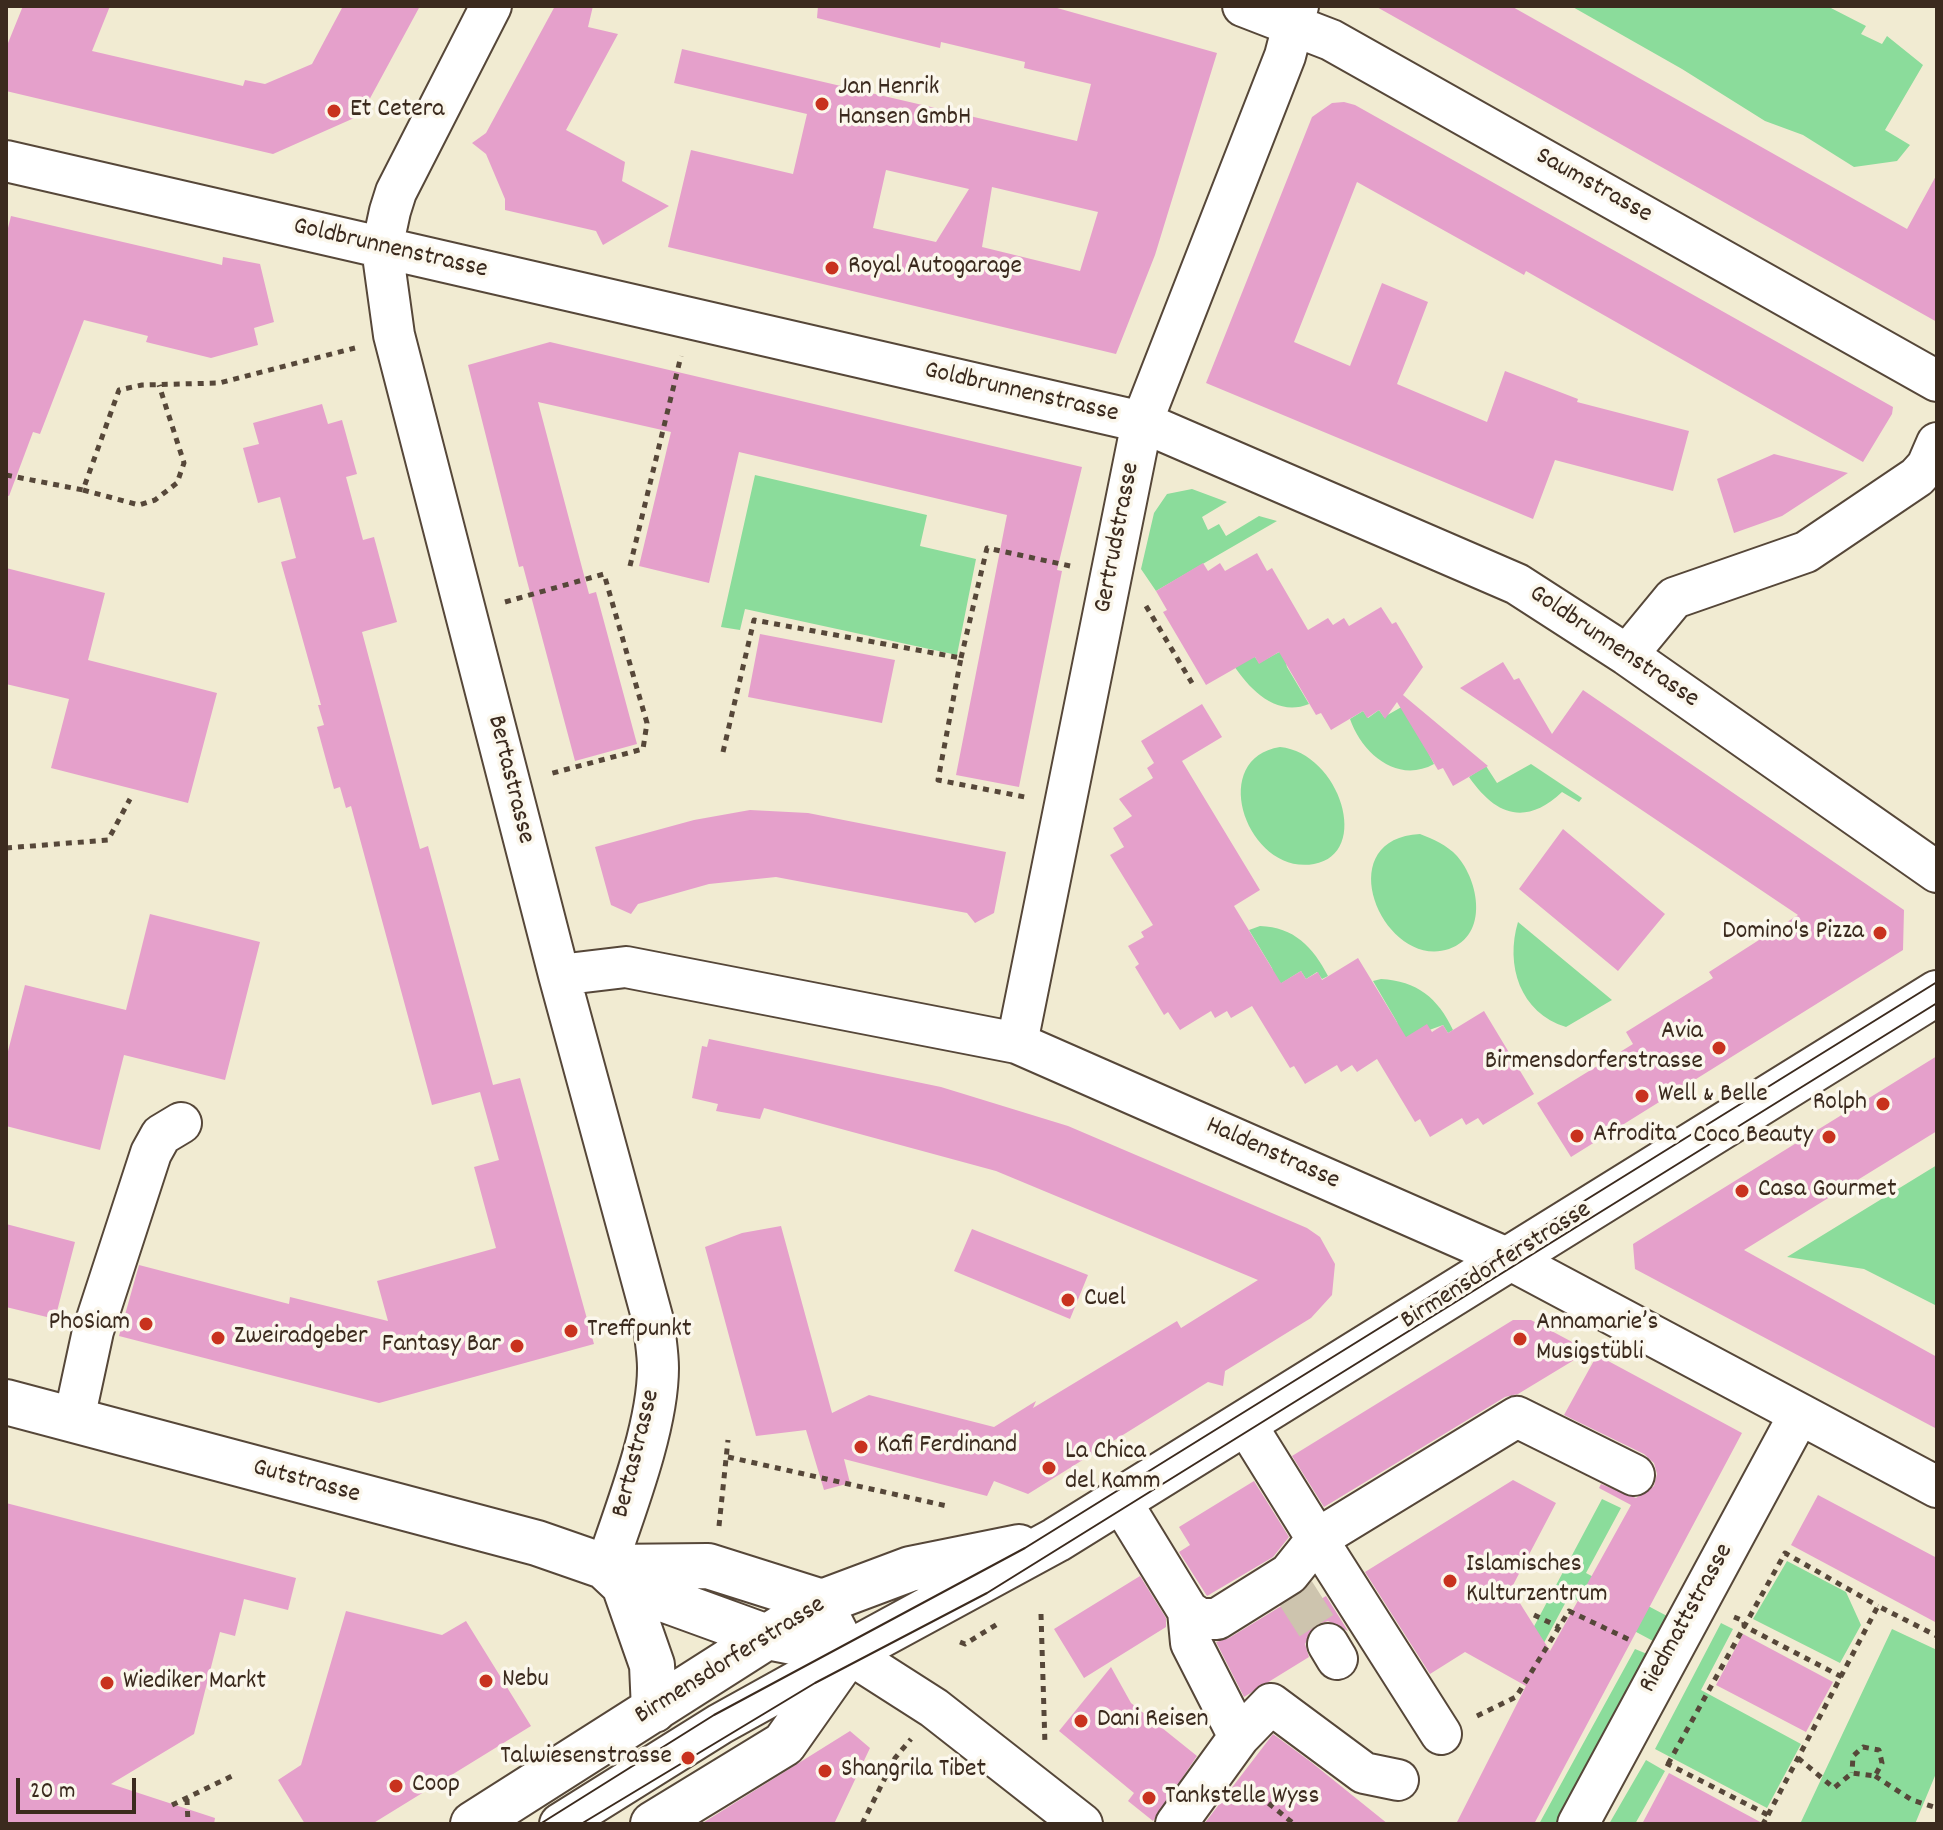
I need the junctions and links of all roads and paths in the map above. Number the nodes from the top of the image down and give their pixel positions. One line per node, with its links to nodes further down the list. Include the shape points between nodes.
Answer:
1 (491, 6): 5 (street, Bertastrasse, via 396,192)
2 (1243, 6): 3 (street, Saumstrasse)
3 (1296, 15): 8 (street, Saumstrasse, via 1331,40); 10 (street, Gertrudstrasse, via 1285,56)
4 (6, 161): 5 (street, Goldbrunnenstrasse)
5 (382, 248): 10 (street, Goldbrunnenstrasse); 27 (street, Bertastrasse, via 394,335)
6 (683, 347): 14 (path)
7 (355, 348): 9 (path, via 219,383)
8 (1937, 381)
9 (159, 385): 13 (path, via 119,390); 13 (path, via 184,463 177,483 139,505)
10 (1142, 422): 18 (street, Goldbrunnenstrasse, via 1517,584); 29 (street, Gertrudstrasse)
11 (1937, 443): 18 (street, via 1917,477 1806,552 1674,598)
12 (6, 475): 13 (path)
13 (83, 490)
14 (630, 566)
15 (1085, 570): 19 (path, via 987,548)
16 (498, 604): 22 (path, via 604,574 647,723 643,749)
17 (1137, 605): 20 (path, via 1147,606)
18 (1627, 655): 26 (street, Goldbrunnenstrasse)
19 (961, 658): 21 (path, via 754,620); 24 (path, via 938,780)
20 (1192, 683)
21 (723, 752)
22 (544, 775)
23 (130, 799): 25 (path, via 108,840)
24 (1039, 800)
25 (6, 848)
26 (1937, 872)
27 (559, 975): 29 (street, Haldenstrasse, via 626,967); 45 (street, Bertastrasse, via 654,1324 658,1369)
28 (1937, 993): 31 (main road, Birmensdorferstrasse)
29 (1017, 1043): 31 (street, Haldenstrasse)
30 (181, 1123): 34 (street, via 161,1135 151,1153 93,1331)
31 (1509, 1259): 33 (street, Haldenstrasse); 35 (main road, Birmensdorferstrasse)
32 (6, 1402): 34 (main road, Gutstrasse)
33 (1799, 1415): 39 (street, Haldenstrasse); 81 (street, Riedmattstrasse)
34 (74, 1419): 45 (main road, Gutstrasse, via 537,1543)
35 (1245, 1423): 40 (main road, Birmensdorferstrasse); 43 (street)
36 (728, 1440): 37 (path)
37 (728, 1457): 41 (path); 42 (path)
38 (1634, 1475): 43 (street, via 1517,1417)
39 (1937, 1487)
40 (1120, 1500): 44 (main road, Birmensdorferstrasse); 48 (street)
41 (947, 1506)
42 (718, 1533)
43 (1317, 1539): 48 (street, via 1292,1583 1217,1619 1200,1619); 60 (street)
44 (1056, 1540): 46 (main road, Birmensdorferstrasse, via 910,1569); 56 (main road, Birmensdorferstrasse)
45 (615, 1576): 46 (main road, Gutstrasse, via 708,1566); 54 (main road, Gutstrasse); 59 (main road, via 652,1665)
46 (822, 1602): 54 (main road, Birmensdorferstrasse); 56 (street)
47 (1878, 1606): 51 (path, via 1785,1553); 53 (path); 57 (path)
48 (1188, 1611): 62 (street, via 1191,1643)
49 (1041, 1614): 63 (path)
50 (1534, 1615): 52 (path)
51 (1744, 1624): 57 (path); 72 (path, via 1666,1763)
52 (1559, 1627): 55 (path, via 1569,1611); 58 (path)
53 (1937, 1636)
54 (767, 1637): 56 (main road, Gutstrasse); 59 (main road, Birmensdorferstrasse)
55 (1633, 1641)
56 (848, 1653): 75 (street, Birmensdorferstrasse, via 720,1724); 76 (main road, Birmensdorferstrasse, via 784,1744); 78 (street, via 934,1708)
57 (1842, 1677): 64 (path)
58 (1516, 1697)
59 (654, 1710): 74 (main road, Birmensdorferstrasse)
60 (1435, 1711)
61 (912, 1737): 77 (path, via 895,1758)
62 (1230, 1751): 68 (street, via 1271,1704 1364,1773); 79 (street); 80 (path)
63 (1045, 1754)
64 (1798, 1758): 65 (path, via 1834,1788); 72 (path)
65 (1852, 1773): 67 (path); 67 (path, via 1853,1756 1871,1746 1879,1750 1882,1763)
66 (232, 1776): 69 (path)
67 (1875, 1776): 71 (path, via 1912,1800)
68 (1398, 1780)
69 (187, 1799): 70 (path); 73 (path)
70 (172, 1805)
71 (1937, 1808)
72 (1768, 1815): 82 (path)
73 (188, 1824)
74 (473, 1824)
75 (560, 1824)
76 (653, 1824)
77 (862, 1824)
78 (1082, 1824)
79 (1176, 1824)
80 (1294, 1824)
81 (1578, 1824)
82 (1763, 1824)

